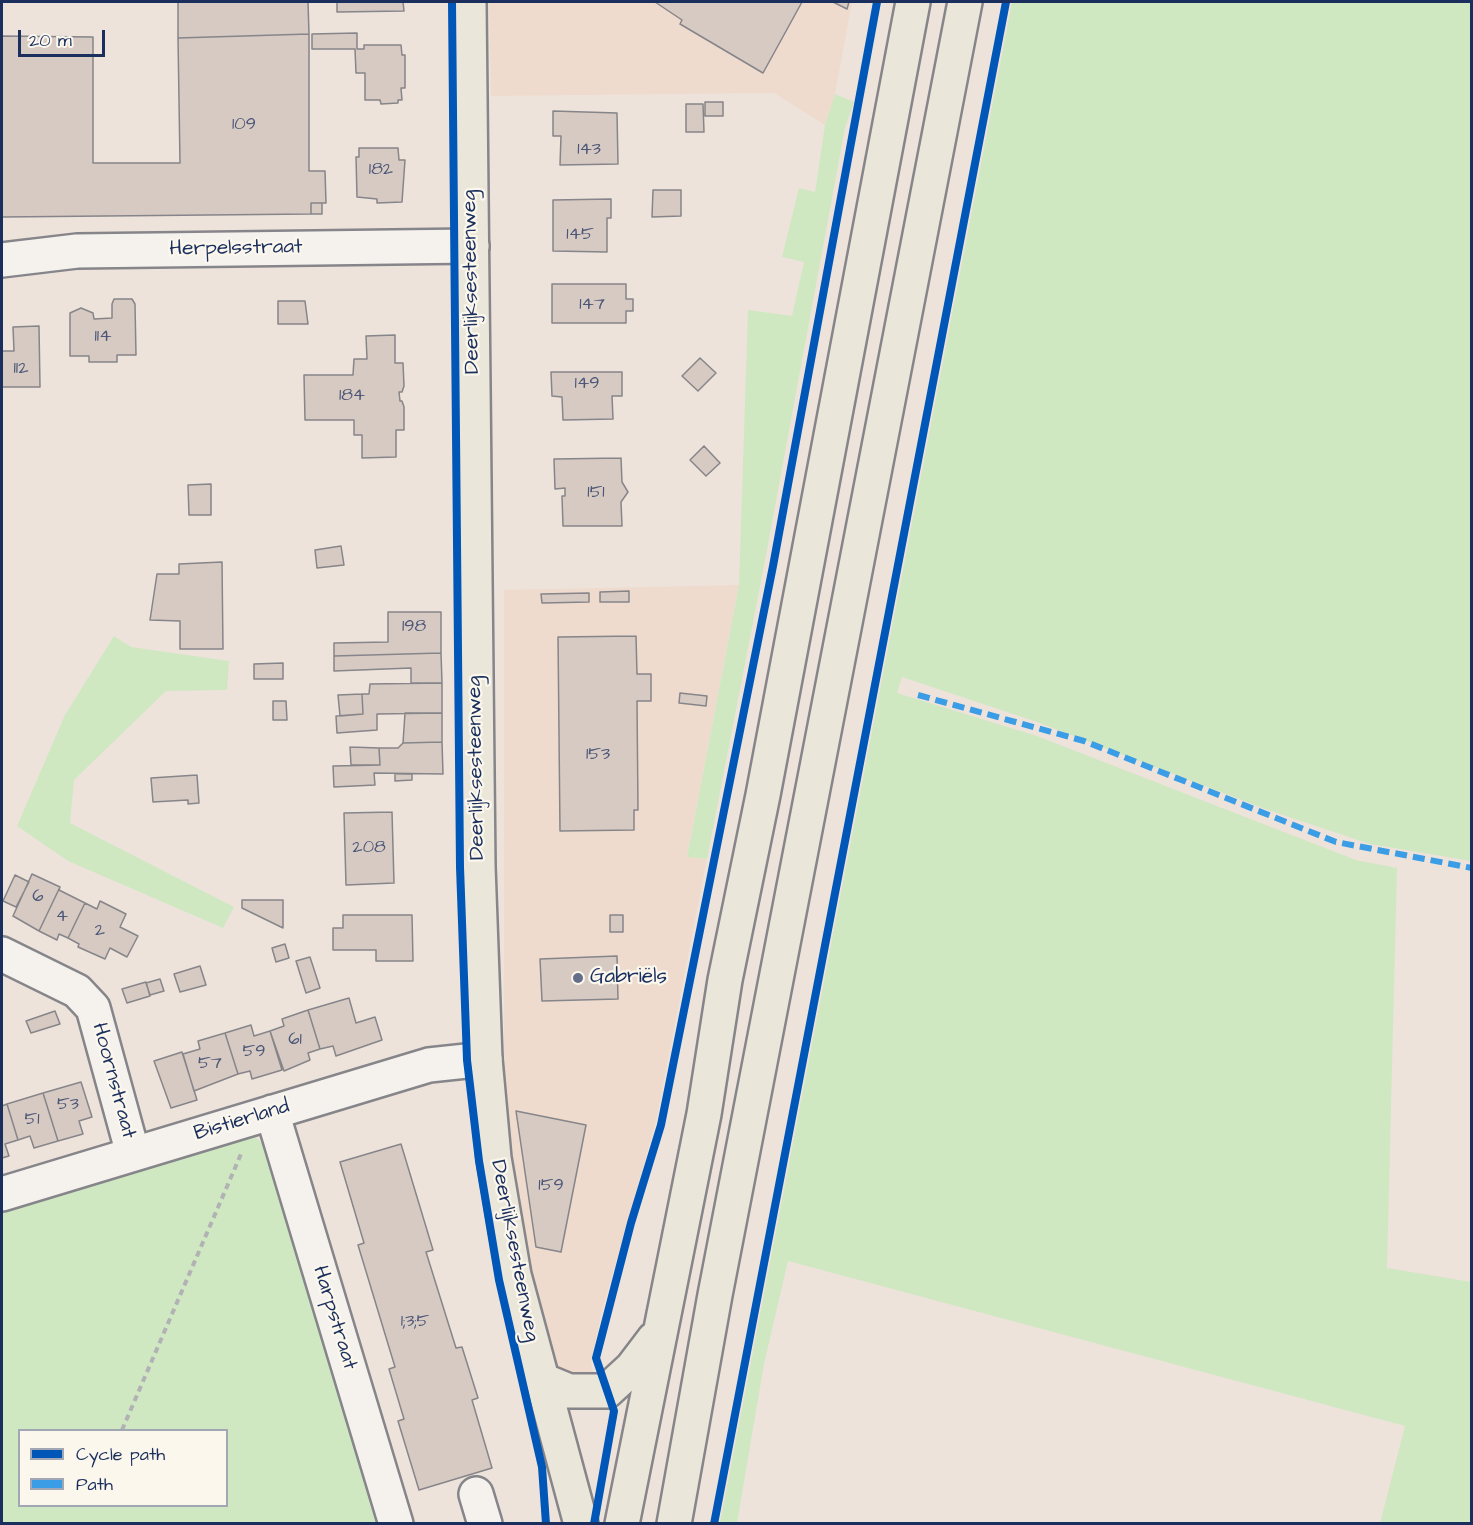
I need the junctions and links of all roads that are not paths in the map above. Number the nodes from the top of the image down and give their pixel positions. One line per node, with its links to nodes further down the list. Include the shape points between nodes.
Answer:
1 (469, 2): 4 (main road, Deerlijksesteenweg)
2 (913, 2): 11 (main road, via 725,980 704,1114)
3 (965, 2): 16 (main road)
4 (472, 246): 5 (street, Herpelsstraat, via 77,251); 7 (main road, Deerlijksesteenweg, via 478,866)
5 (2, 261)
6 (2, 954): 9 (street, Hoornstraat, via 77,991 93,1008)
7 (485, 1059): 8 (street, Bistierland, via 429,1065); 12 (main road, Deerlijksesteenweg, via 494,1158 512,1263)
8 (264, 1115): 9 (street, Bistierland); 13 (street, Harpstraat)
9 (133, 1154): 10 (street, Bistierland)
10 (2, 1194)
11 (659, 1330): 12 (main road, via 632,1368 607,1391 569,1391); 15 (main road)
12 (540, 1379): 14 (main road, Deerlijksesteenweg)
13 (396, 1524)
14 (581, 1524)
15 (622, 1524)
16 (674, 1524)

